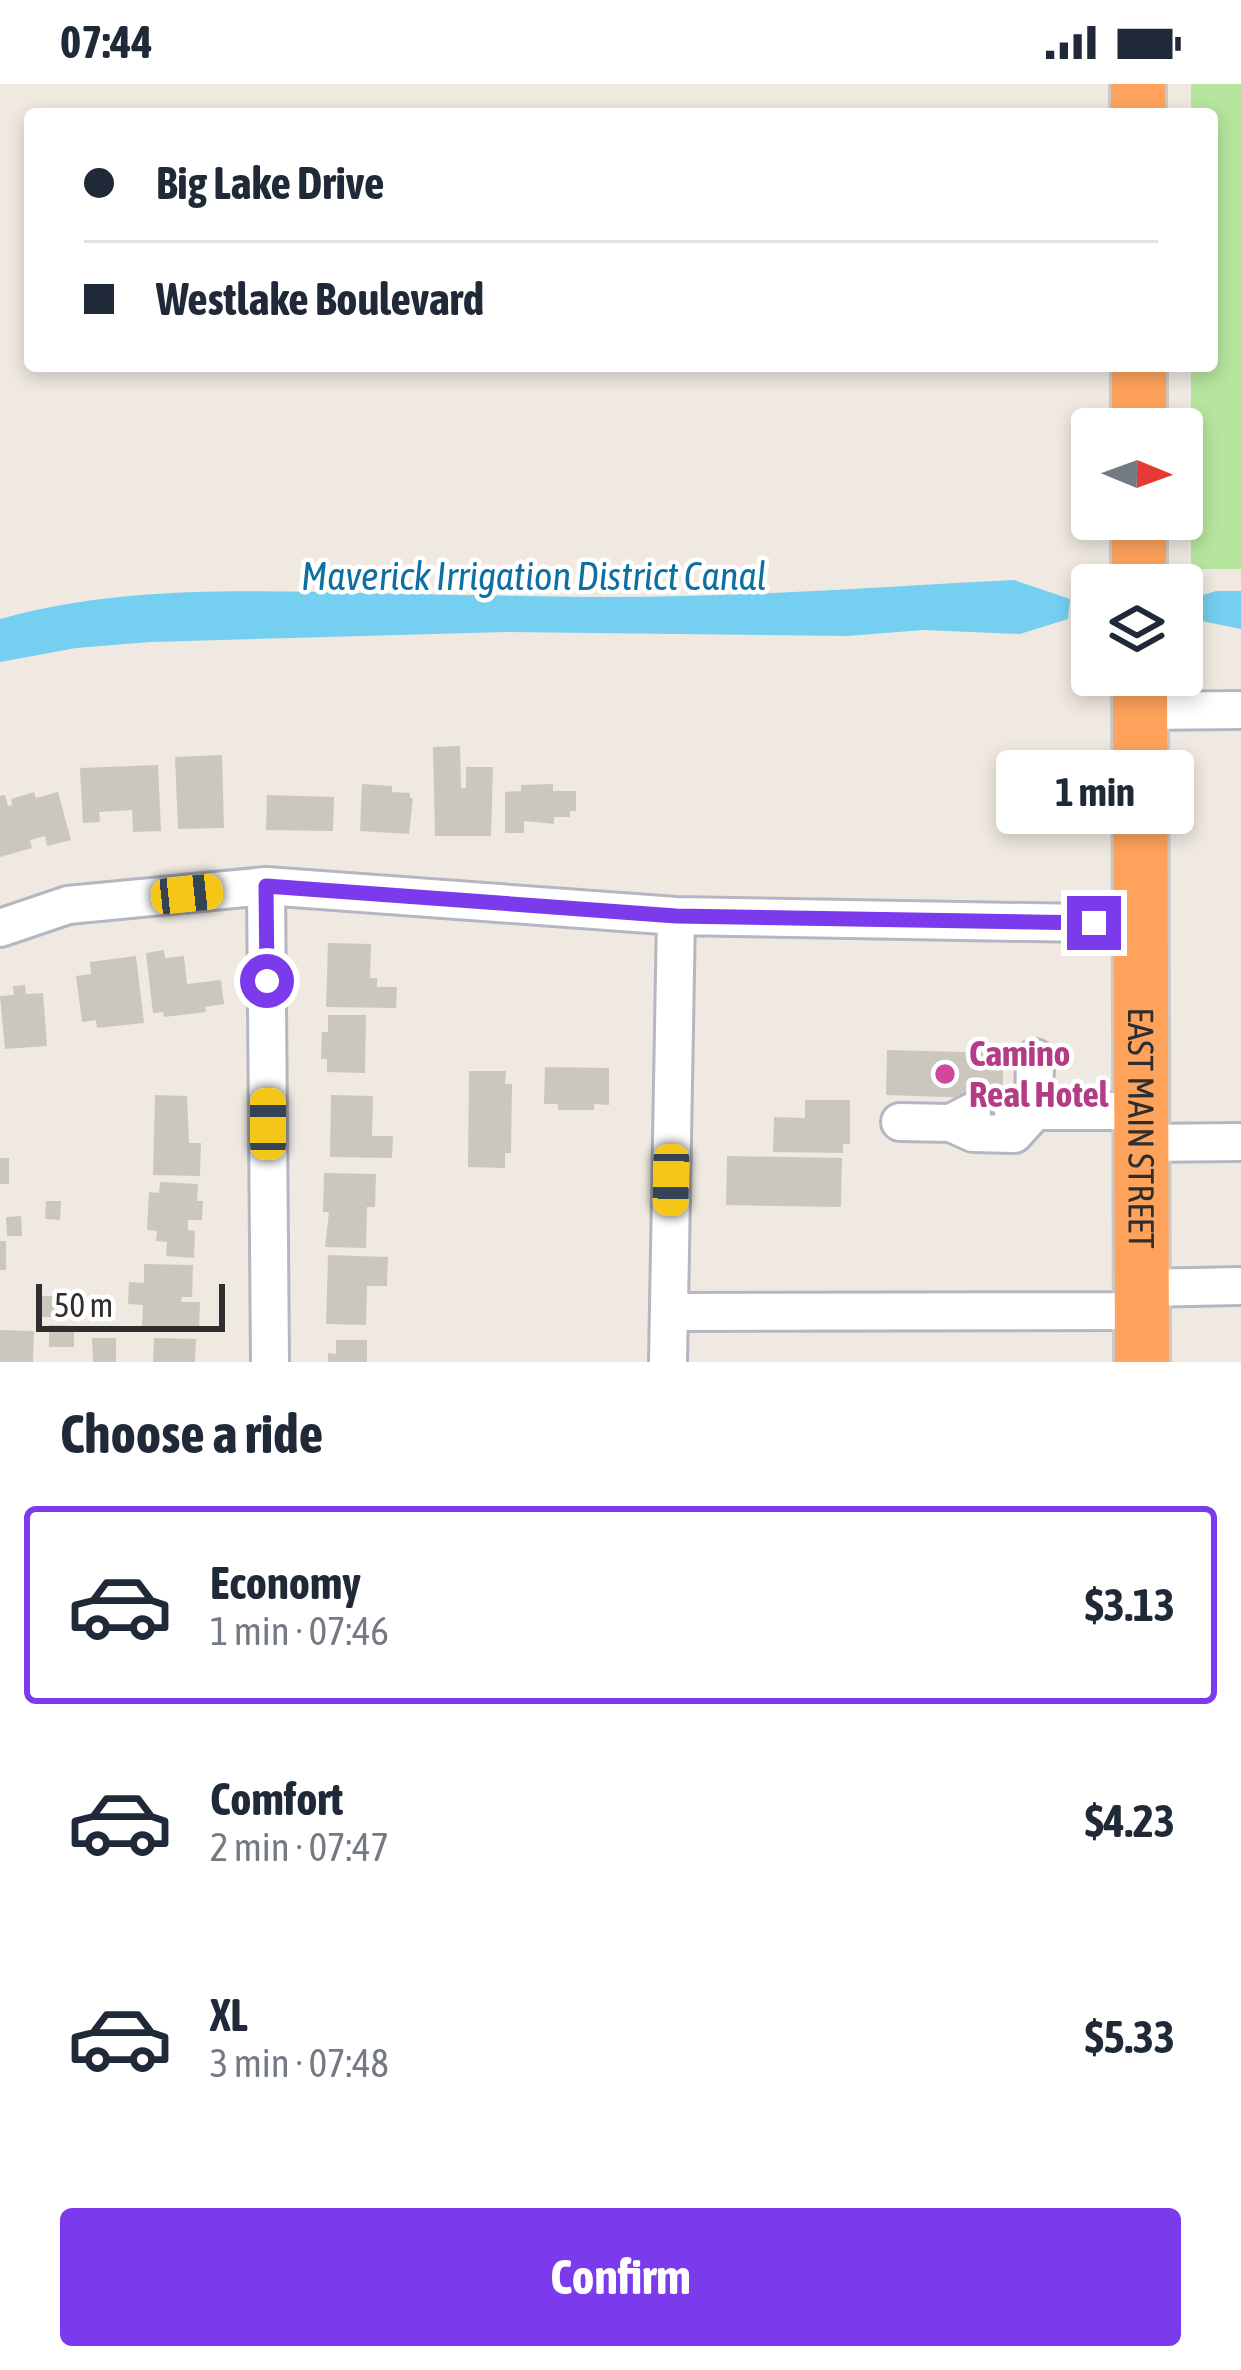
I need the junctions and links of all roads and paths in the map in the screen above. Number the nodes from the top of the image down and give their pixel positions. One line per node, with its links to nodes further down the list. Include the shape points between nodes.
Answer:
1 (1139, 372): 2 (highway)
2 (1139, 408)
3 (1140, 696): 8 (highway, EAST MAIN STREET)
4 (1158, 696): 5 (street)
5 (1241, 710)
6 (266, 886): 7 (street); 9 (street, via 68,905); 18 (street)
7 (676, 916): 8 (street); 16 (street)
8 (1141, 924): 13 (highway, EAST MAIN STREET)
9 (0, 928)
10 (1035, 1058): 11 (street)
11 (990, 1114): 12 (street); 13 (street)
12 (900, 1122)
13 (1141, 1127): 14 (street); 17 (highway, EAST MAIN STREET)
14 (1241, 1142)
15 (1241, 1286): 17 (street)
16 (669, 1312): 17 (street); 19 (street)
17 (1142, 1320)
18 (269, 1362)
19 (668, 1362)

